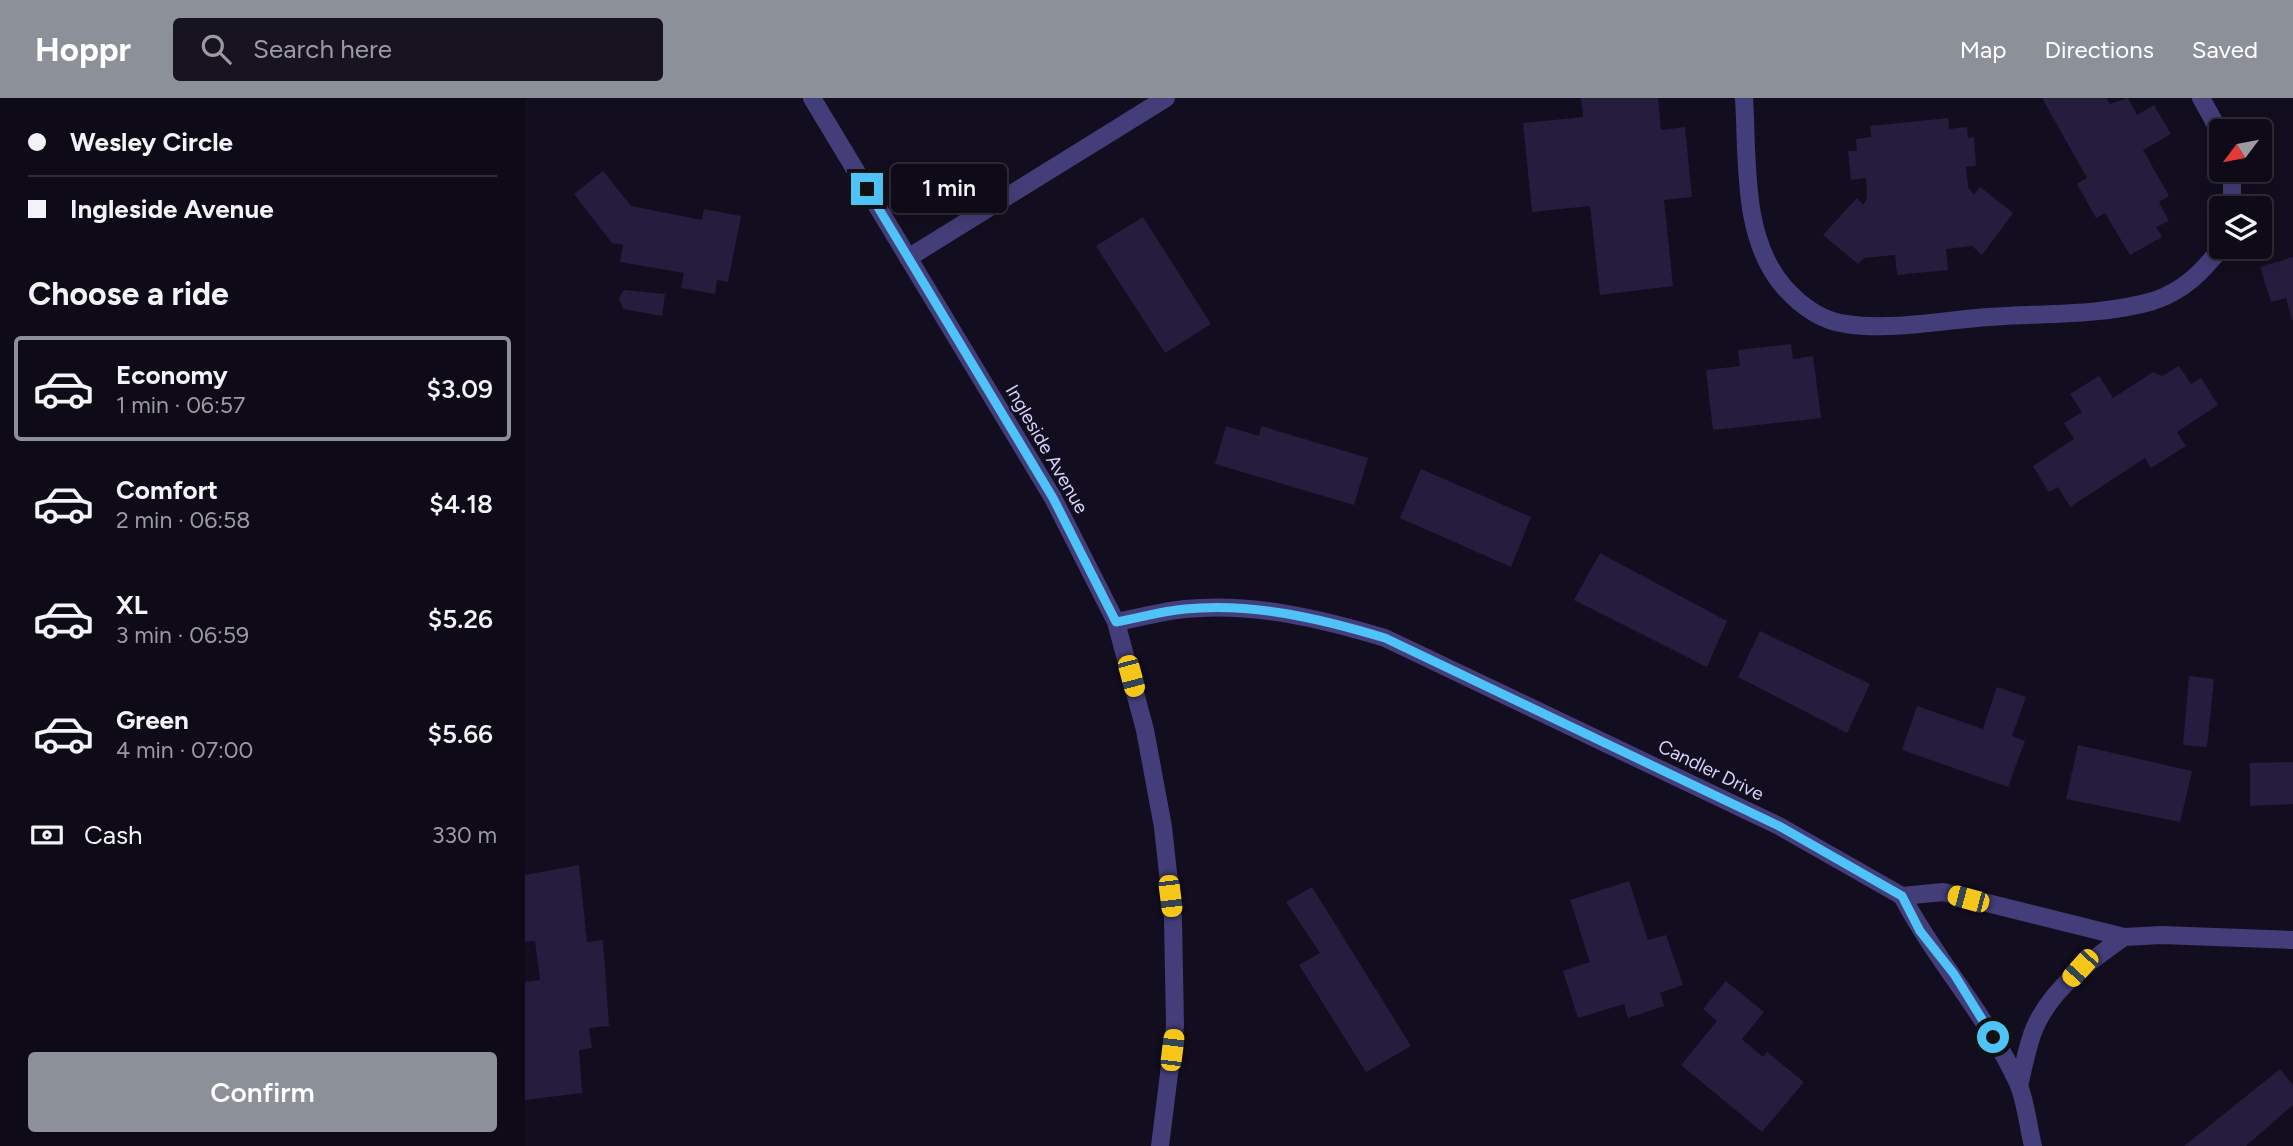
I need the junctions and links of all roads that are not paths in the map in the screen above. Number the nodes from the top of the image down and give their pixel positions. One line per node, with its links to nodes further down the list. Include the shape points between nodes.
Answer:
1 (812, 98): 6 (street, Ingleside Avenue)
2 (1166, 98): 6 (street)
3 (1744, 98): 7 (street, via 1752,202 1763,253 1782,285 1818,315 1845,324 1889,324 2127,307 2179,289 2198,277)
4 (2201, 98): 5 (street)
5 (2213, 119)
6 (908, 258): 8 (street, Ingleside Avenue, via 1053,498)
7 (2212, 259)
8 (1116, 622): 9 (street, Candler Drive, via 1185,609 1260,611 1329,621 1385,638 1779,826); 13 (street, Ingleside Avenue, via 1145,730 1163,827 1173,919 1175,1026)
9 (1902, 896): 10 (street, via 1943,892); 12 (street, via 1920,931 1979,1013)
10 (2124, 937): 11 (street); 12 (street, via 2080,968 2055,997 2035,1026)
11 (2293, 940)
12 (2019, 1086): 14 (street)
13 (1160, 1146)
14 (2033, 1146)

